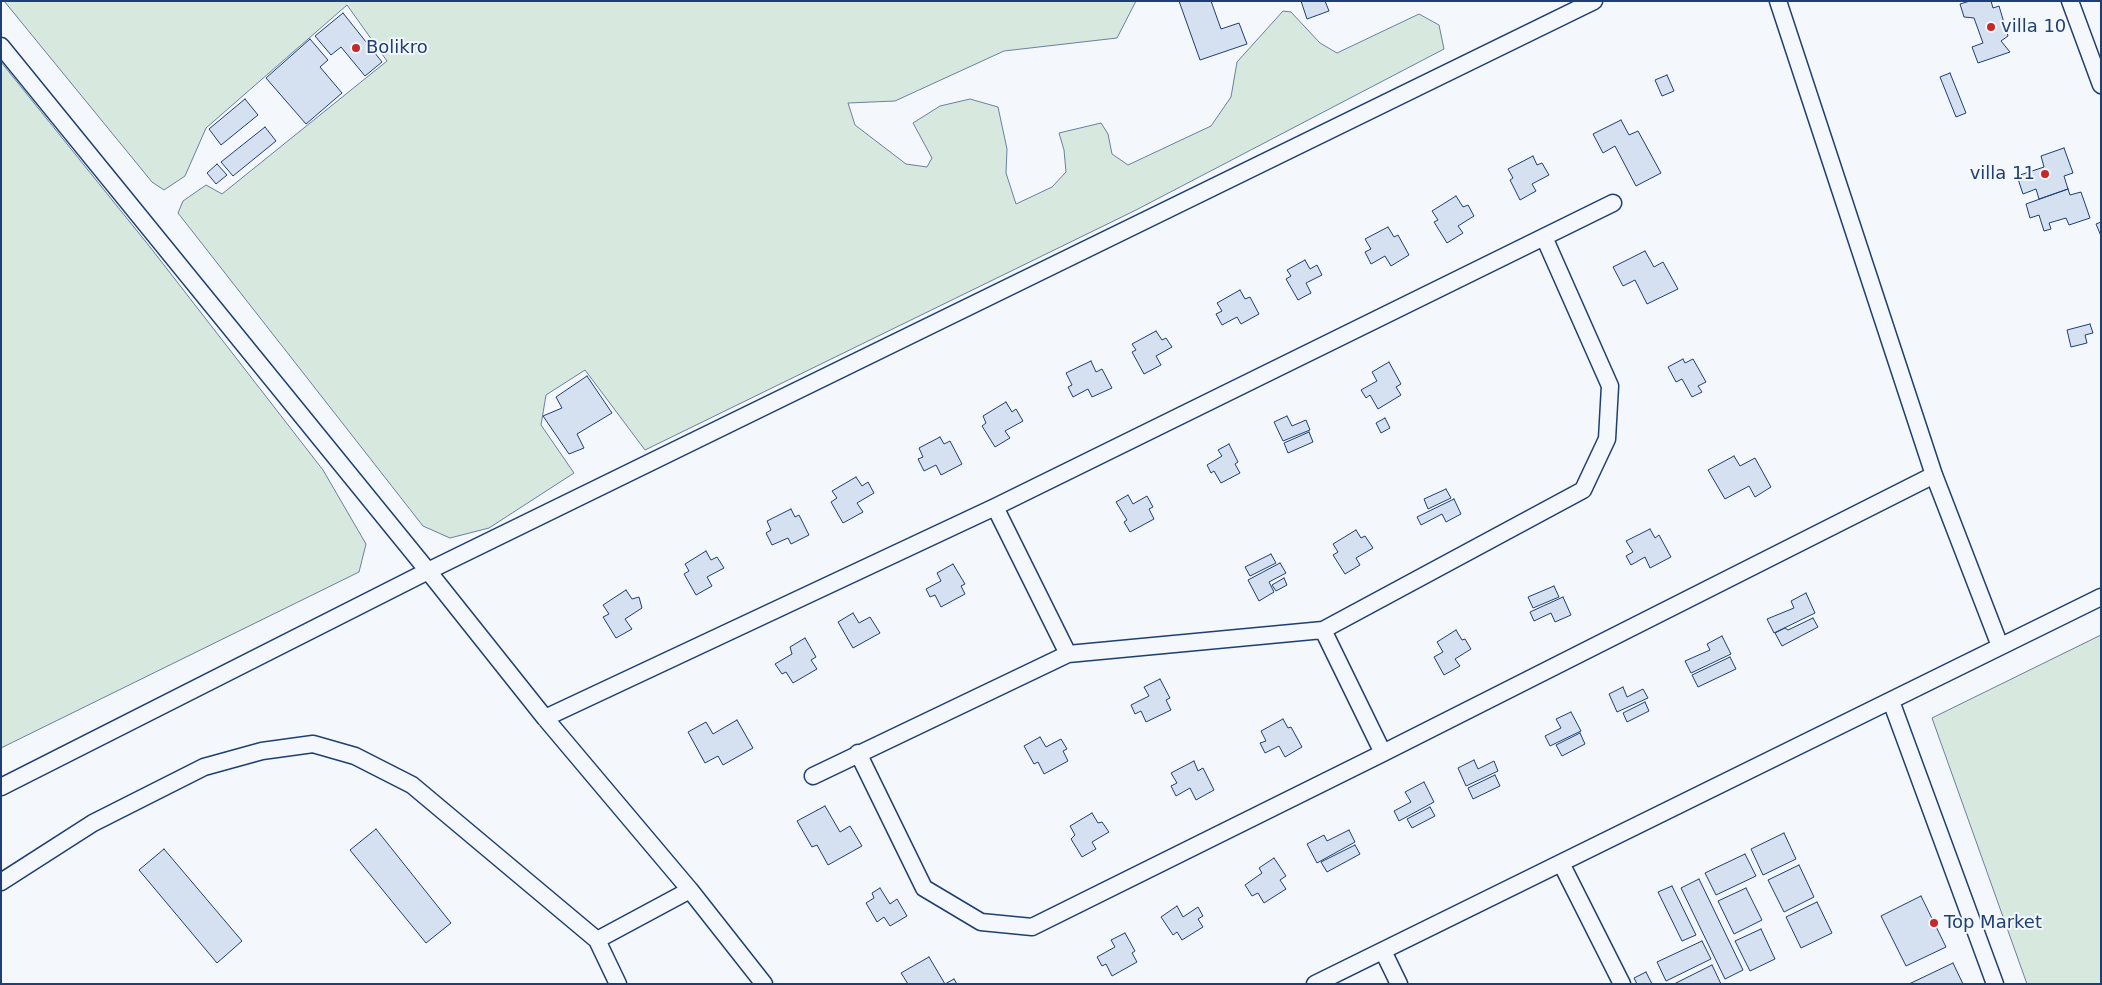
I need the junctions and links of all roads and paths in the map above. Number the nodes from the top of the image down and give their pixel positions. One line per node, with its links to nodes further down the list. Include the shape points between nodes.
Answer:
1 (1594, 1): 10 (street)
2 (1778, 1): 8 (street)
3 (2070, 1): 5 (street)
4 (1, 46): 10 (street)
5 (2101, 85)
6 (1613, 203): 7 (street)
7 (1544, 237): 9 (street); 12 (street, via 1610,386 1607,439 1583,490)
8 (1934, 475): 13 (street); 18 (street)
9 (995, 507): 14 (street); 16 (street)
10 (428, 571): 16 (street); 20 (street)
11 (2101, 596): 13 (street)
12 (1323, 630): 14 (street); 18 (street)
13 (2000, 646): 15 (street)
14 (1068, 654): 17 (street)
15 (1891, 702): 21 (street); 31 (street)
16 (545, 718): 23 (street)
17 (858, 753): 18 (street, via 924,888 981,922 1032,927); 19 (street)
18 (1383, 754)
19 (813, 776)
20 (1, 787)
21 (1561, 863): 25 (street); 30 (street)
22 (1, 882): 24 (street, via 93,823 204,767 262,751 313,744 355,756 412,784)
23 (690, 890): 24 (street); 27 (street)
24 (597, 940): 26 (street)
25 (1383, 950): 28 (street); 29 (street)
26 (618, 984)
27 (764, 984)
28 (1315, 984)
29 (1399, 984)
30 (1622, 984)
31 (1995, 984)

